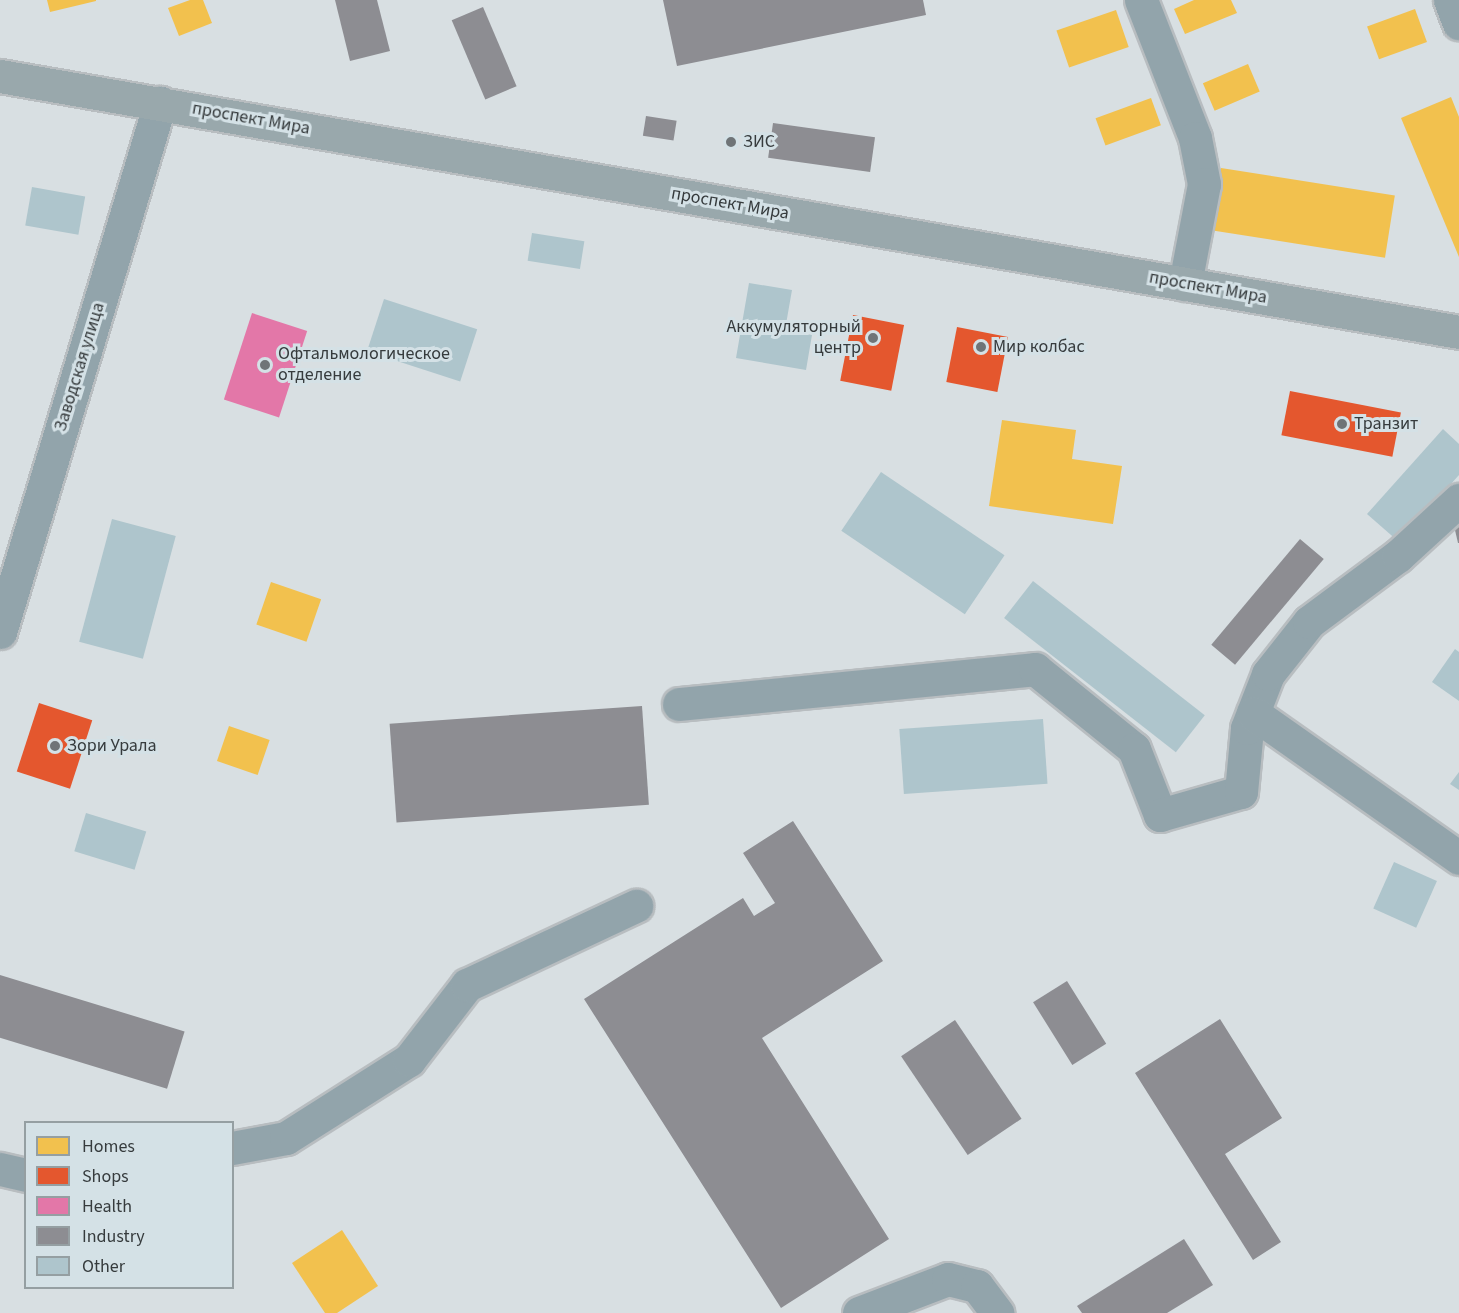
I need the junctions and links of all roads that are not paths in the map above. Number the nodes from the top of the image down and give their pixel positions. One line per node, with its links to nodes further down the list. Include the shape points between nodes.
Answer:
1 (1141, 0): 6 (street, via 1195,138 1204,184)
2 (1450, 0): 3 (street)
3 (1459, 23)
4 (0, 76): 5 (main road, проспект Мира)
5 (159, 103): 6 (main road, проспект Мира); 9 (street, Заводская улица)
6 (1185, 284): 7 (main road, проспект Мира)
7 (1459, 332)
8 (1459, 500): 11 (street, via 1398,556 1309,622 1268,674)
9 (0, 632)
10 (679, 704): 11 (street, via 1035,669 1134,749 1161,815 1240,792 1247,728)
11 (1253, 713): 12 (street)
12 (1459, 858)
13 (636, 906): 14 (street, via 467,986 409,1060 286,1138)
14 (234, 1148)
15 (0, 1169): 16 (street)
16 (24, 1175)
17 (859, 1313): 18 (street, via 948,1278 977,1286)
18 (997, 1313)

